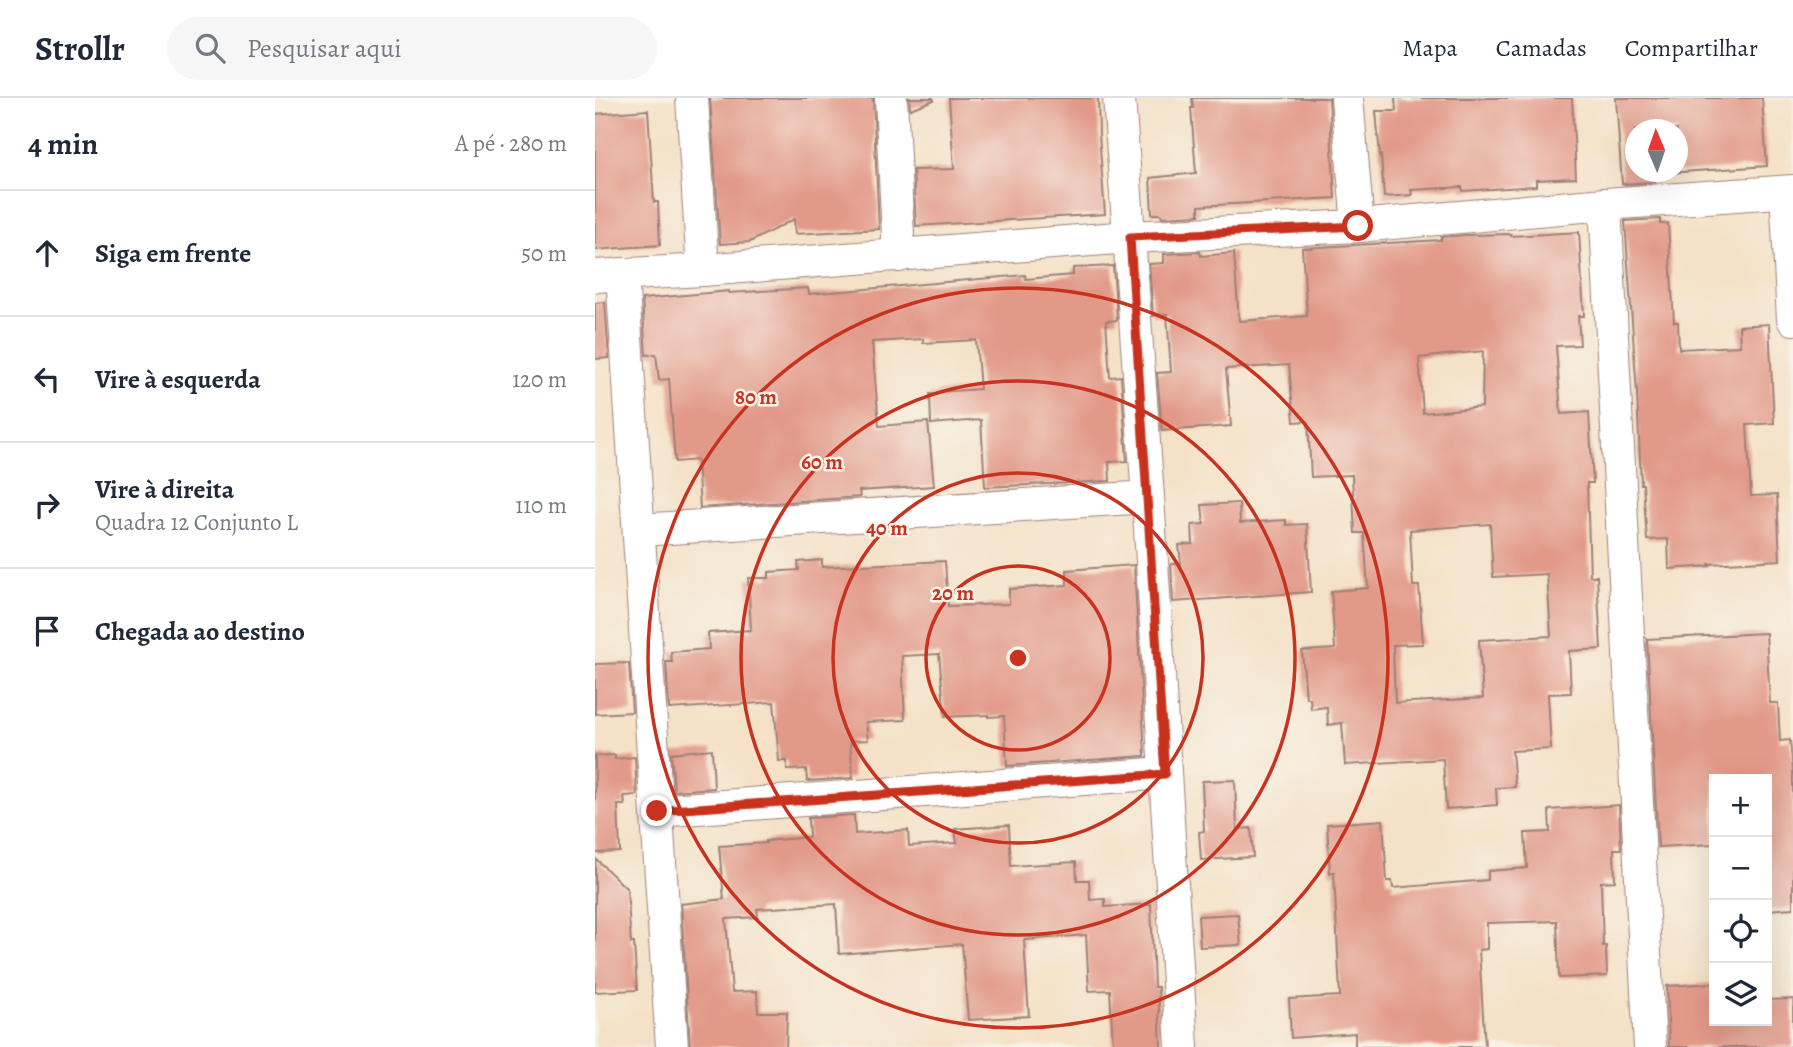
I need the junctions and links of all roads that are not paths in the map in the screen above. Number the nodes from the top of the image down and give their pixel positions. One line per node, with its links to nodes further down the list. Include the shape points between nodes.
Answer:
1 (692, 98): 10 (street)
2 (891, 98): 9 (street)
3 (1119, 98): 8 (street)
4 (1347, 98): 7 (street)
5 (1790, 191): 6 (street); 12 (street)
6 (1605, 204): 7 (street); 19 (street)
7 (1358, 226): 8 (street)
8 (1130, 237): 9 (street); 13 (street)
9 (899, 256): 10 (street)
10 (703, 270): 11 (street)
11 (609, 275): 14 (street)
12 (1793, 319)
13 (1148, 497): 14 (street); 15 (street)
14 (639, 530): 16 (street)
15 (1165, 774): 16 (street); 18 (street)
16 (657, 811): 17 (street)
17 (672, 1047)
18 (1182, 1047)
19 (1650, 1047)

